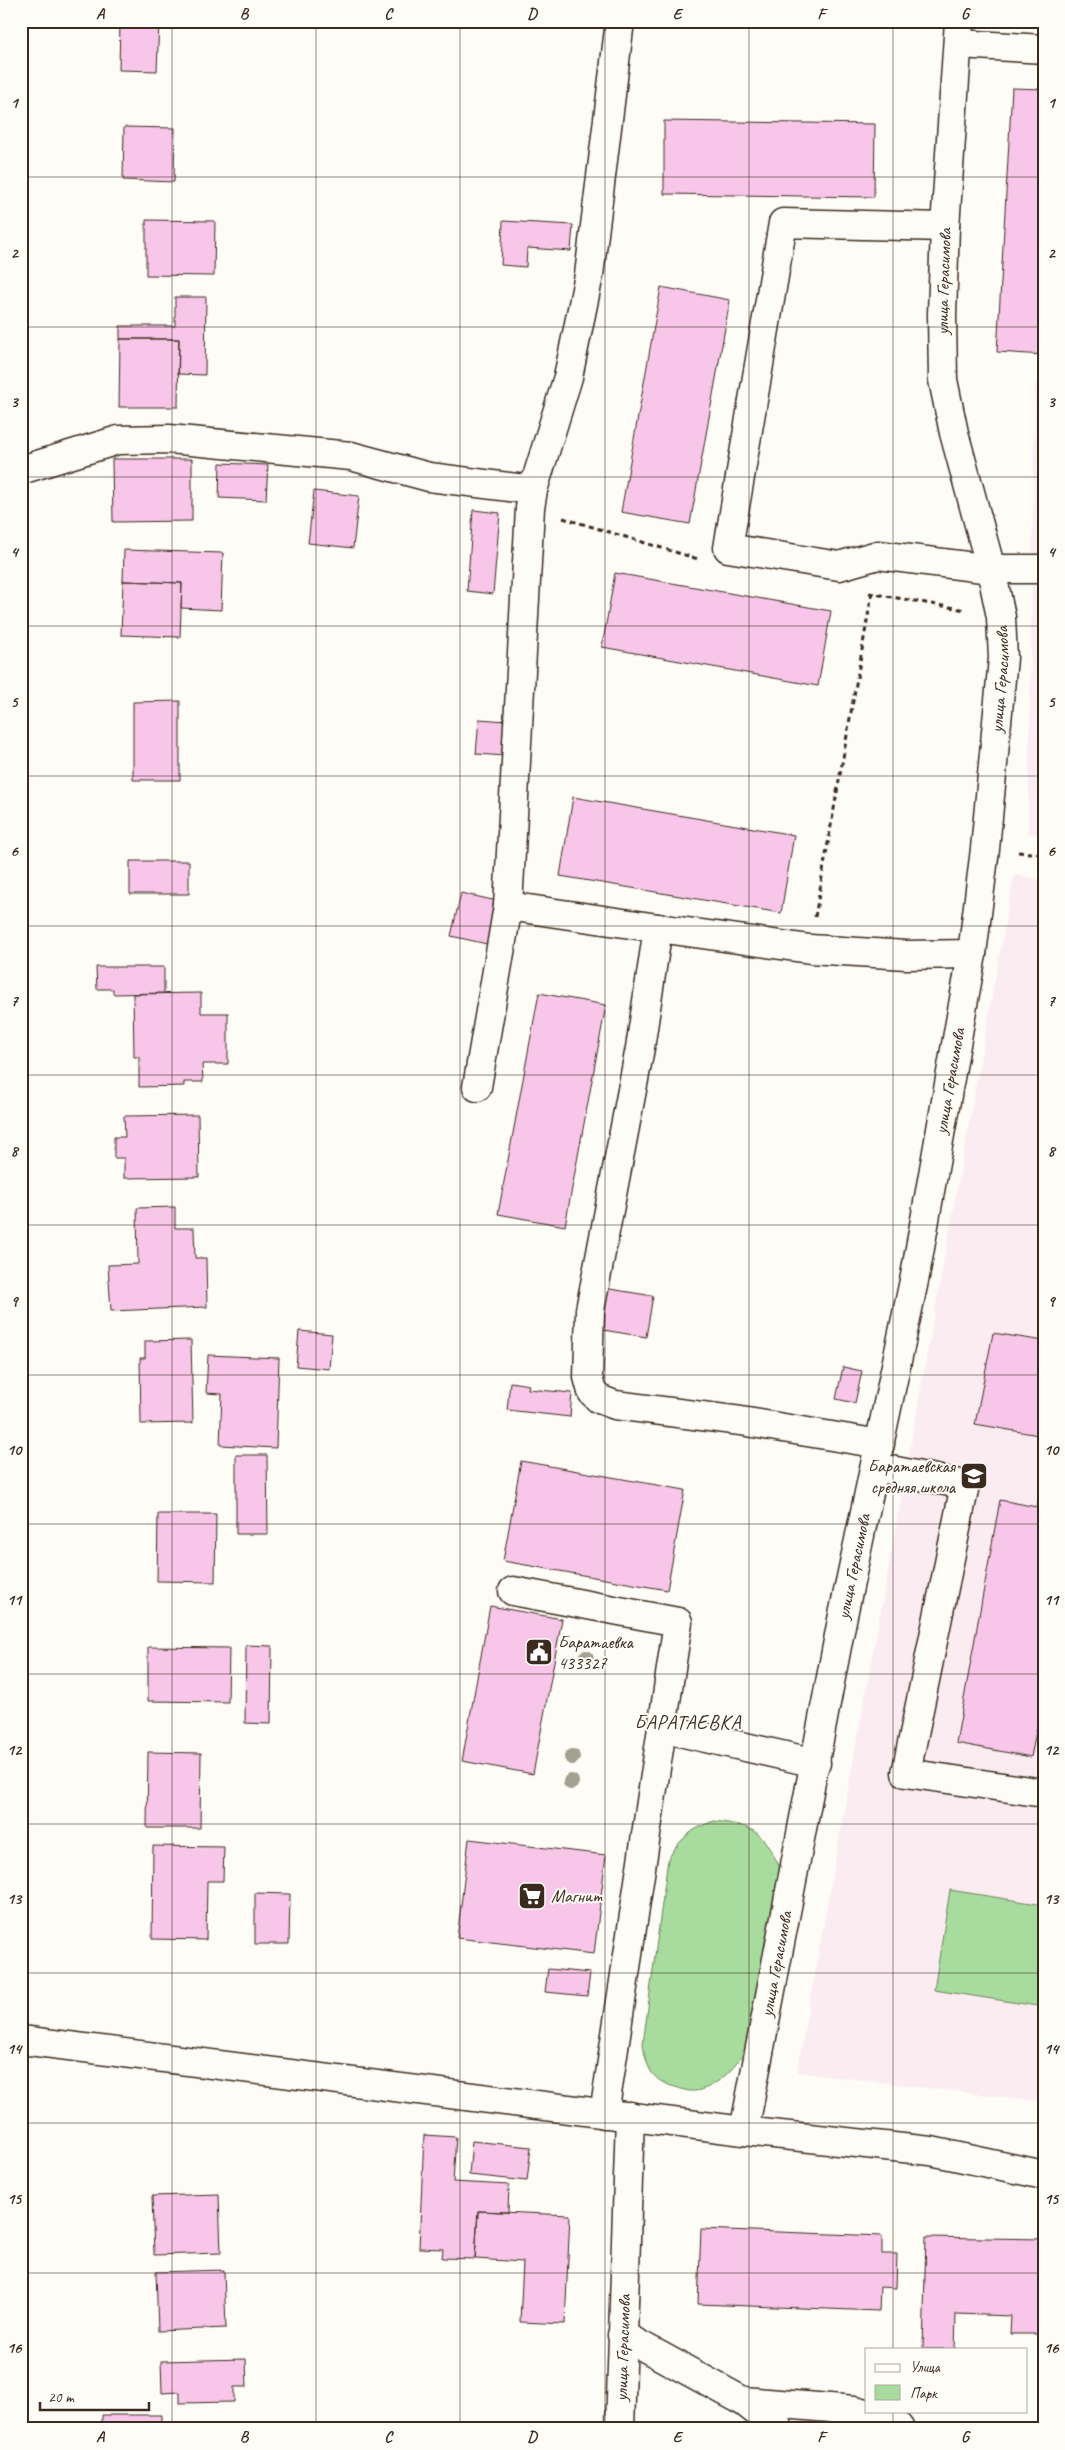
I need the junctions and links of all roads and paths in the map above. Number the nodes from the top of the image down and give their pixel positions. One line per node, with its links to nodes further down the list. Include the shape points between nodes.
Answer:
1 (620, 21): 6 (street, via 590,275 568,377)
2 (958, 33): 3 (street); 4 (street, улица Герасимова)
3 (1044, 49)
4 (946, 227): 7 (street, via 783,223 728,548 839,566); 8 (street, улица Герасимова, via 943,380)
5 (21, 470): 6 (street, via 118,440 169,439 351,456 429,477)
6 (534, 490): 10 (street, via 530,508)
7 (878, 555): 8 (street); 12 (path)
8 (991, 569): 9 (street); 13 (street, улица Герасимова, via 1001,617 1003,658 986,848)
9 (1044, 569)
10 (508, 906): 11 (street); 14 (street)
11 (658, 928): 12 (street); 15 (street, via 640,1048 590,1310 588,1377 592,1392 615,1406 750,1423)
12 (810, 948): 13 (street, via 906,955)
13 (972, 954): 15 (street, улица Герасимова, via 915,1276)
14 (477, 1086)
15 (878, 1456): 18 (street, улица Герасимова, via 842,1620); 19 (street, via 965,1485 906,1773)
16 (514, 1591): 17 (street, улица Герасимова, via 678,1622)
17 (662, 1728): 18 (street); 21 (street, улица Герасимова)
18 (816, 1763): 22 (street, улица Герасимова)
19 (1044, 1793)
20 (21, 2040): 21 (street)
21 (617, 2115): 22 (street); 24 (street, улица Герасимова)
22 (744, 2131): 23 (street, via 931,2151)
23 (1044, 2175)
24 (622, 2336): 25 (street); 26 (street, улица Герасимова)
25 (743, 2401): 27 (street); 28 (street, via 855,2410 893,2420)
26 (620, 2429)
27 (779, 2429)
28 (900, 2429)

